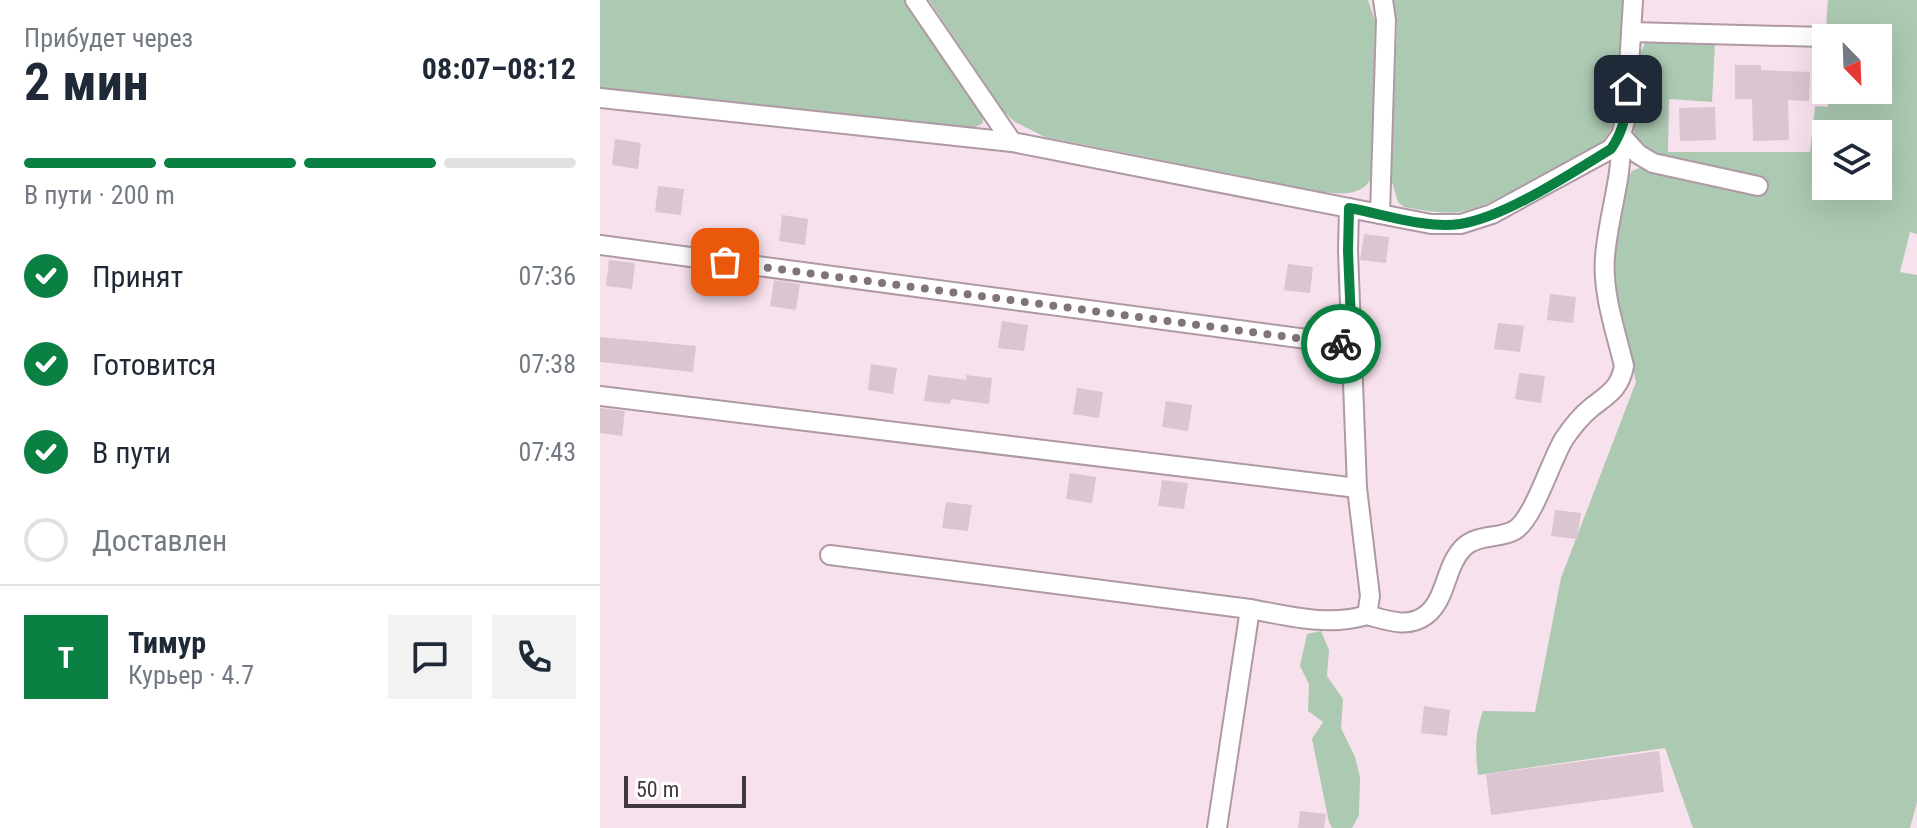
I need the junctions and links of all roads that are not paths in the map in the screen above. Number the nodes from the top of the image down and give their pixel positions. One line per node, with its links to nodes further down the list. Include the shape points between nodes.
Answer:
1 (915, 0): 8 (street)
2 (1383, 0): 11 (street)
3 (1633, 0): 4 (street)
4 (1631, 32): 5 (street); 7 (street)
5 (1812, 37)
6 (600, 98): 8 (street)
7 (1621, 135): 9 (street, via 1653,163); 11 (street, via 1611,149 1492,214 1461,224); 18 (street, via 1622,159 1604,258 1622,378 1614,392 1573,425 1527,518 1516,529 1465,546 1425,616 1397,622)
8 (1012, 142): 10 (street)
9 (1758, 186)
10 (1349, 208): 11 (street); 13 (street)
11 (1380, 214)
12 (600, 245): 13 (street)
13 (1352, 345): 15 (street)
14 (600, 396): 15 (street)
15 (1357, 488): 18 (street, via 1370,596)
16 (830, 555): 17 (street)
17 (1250, 609): 18 (street, via 1309,620); 19 (street)
18 (1367, 615)
19 (1217, 828)

